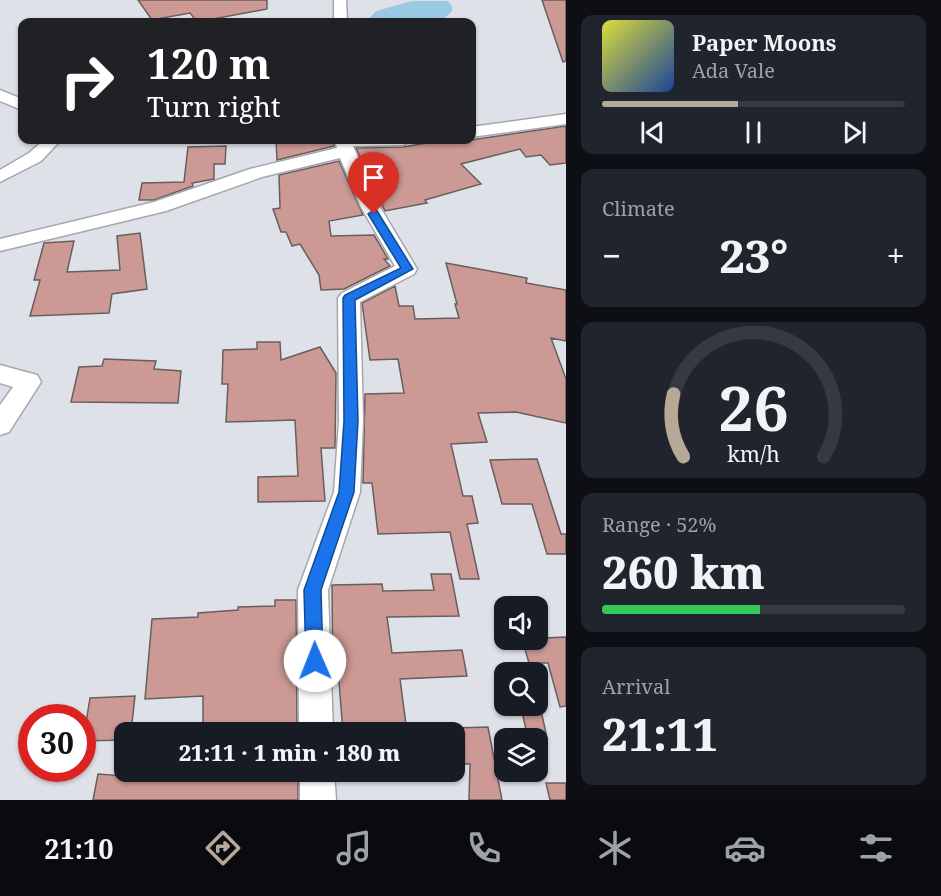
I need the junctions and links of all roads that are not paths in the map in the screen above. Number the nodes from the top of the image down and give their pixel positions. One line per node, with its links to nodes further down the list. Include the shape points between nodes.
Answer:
1 (340, 0): 2 (street)
2 (341, 18)
3 (0, 95): 4 (street)
4 (18, 103)
5 (566, 119): 6 (street)
6 (476, 131)
7 (49, 144): 9 (street, via 35,157)
8 (344, 144): 10 (street, via 159,207); 13 (street, via 374,214 407,269 349,298 351,421 346,492 313,590)
9 (0, 177)
10 (0, 245)
11 (0, 374): 12 (street, via 29,382)
12 (0, 425)
13 (316, 722)
14 (317, 782): 15 (street)
15 (318, 800)

